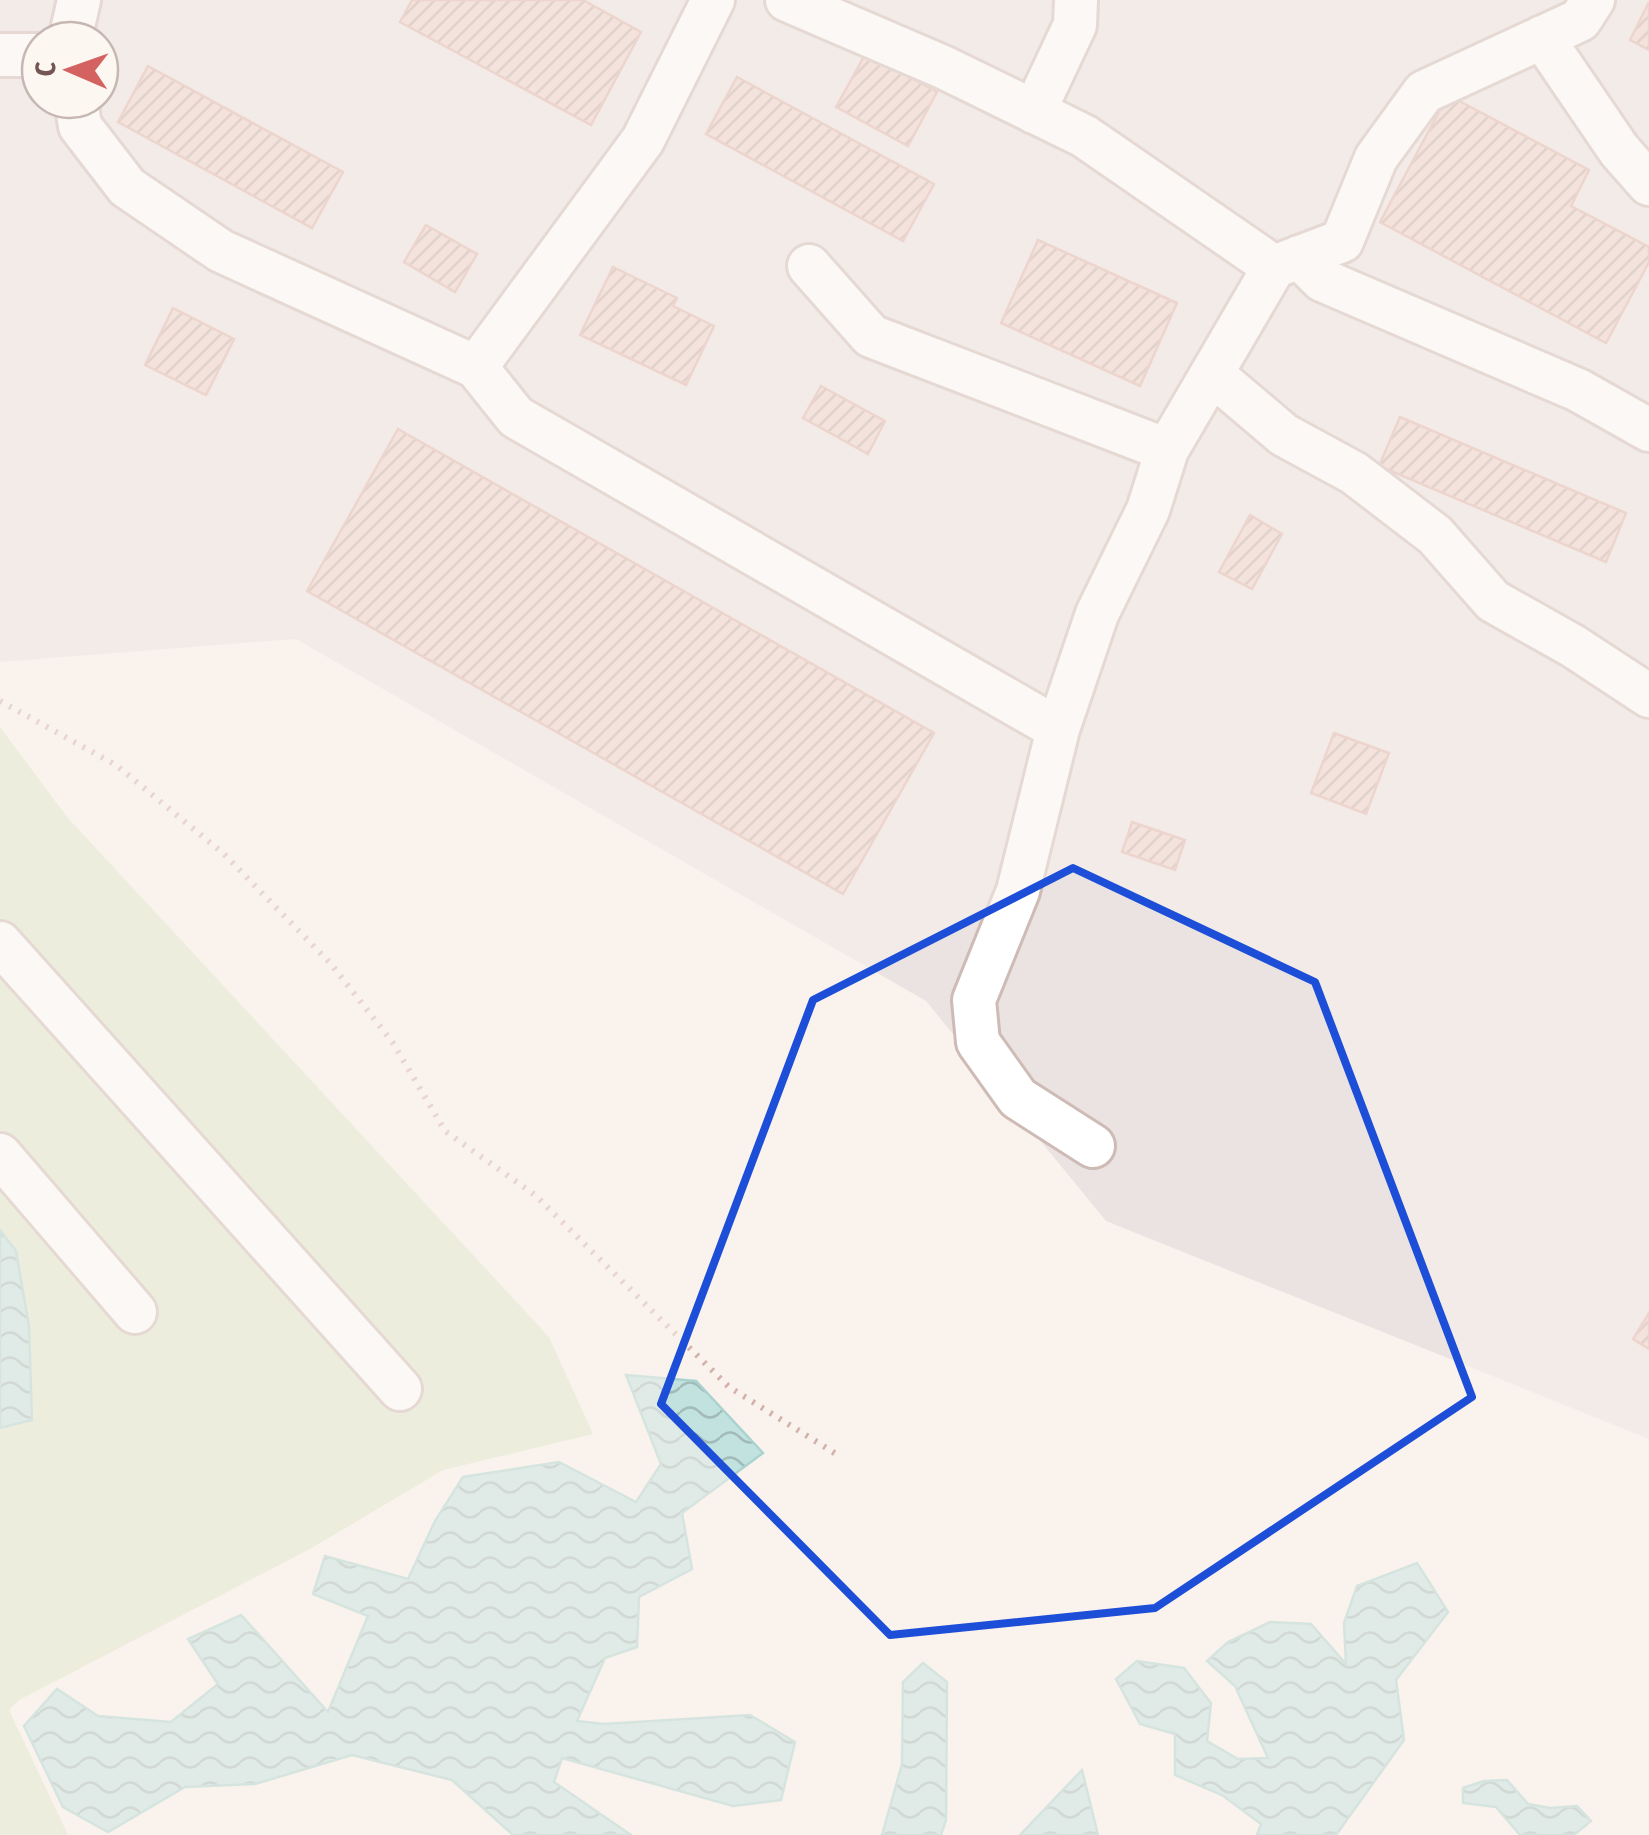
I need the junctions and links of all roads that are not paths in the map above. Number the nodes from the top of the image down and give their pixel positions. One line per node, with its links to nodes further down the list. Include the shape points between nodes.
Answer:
1 (713, 0): 11 (lane, via 643,140)
2 (787, 0): 6 (lane)
3 (1076, 0): 6 (lane, via 1075,25)
4 (1593, 0): 5 (lane, via 1580,20)
5 (1542, 38): 8 (lane); 9 (lane, via 1424,92 1376,158 1342,241)
6 (1034, 112): 9 (lane)
7 (79, 120): 11 (lane, via 127,187 221,251)
8 (1649, 184)
9 (1287, 262): 12 (lane); 13 (lane, via 1578,390)
10 (809, 266): 14 (lane, via 870,336)
11 (476, 366): 16 (lane, via 516,417)
12 (1212, 374): 14 (lane); 15 (lane, via 1284,434 1354,473 1435,534 1493,601)
13 (1649, 430)
14 (1167, 450): 16 (lane, via 1148,510 1097,614)
15 (1649, 696)
16 (1058, 729): 18 (lane, via 1018,891 974,1000 978,1042 1018,1098)
17 (0, 944): 21 (lane)
18 (1093, 1146)
19 (0, 1156): 20 (lane)
20 (134, 1312)
21 (400, 1388)

